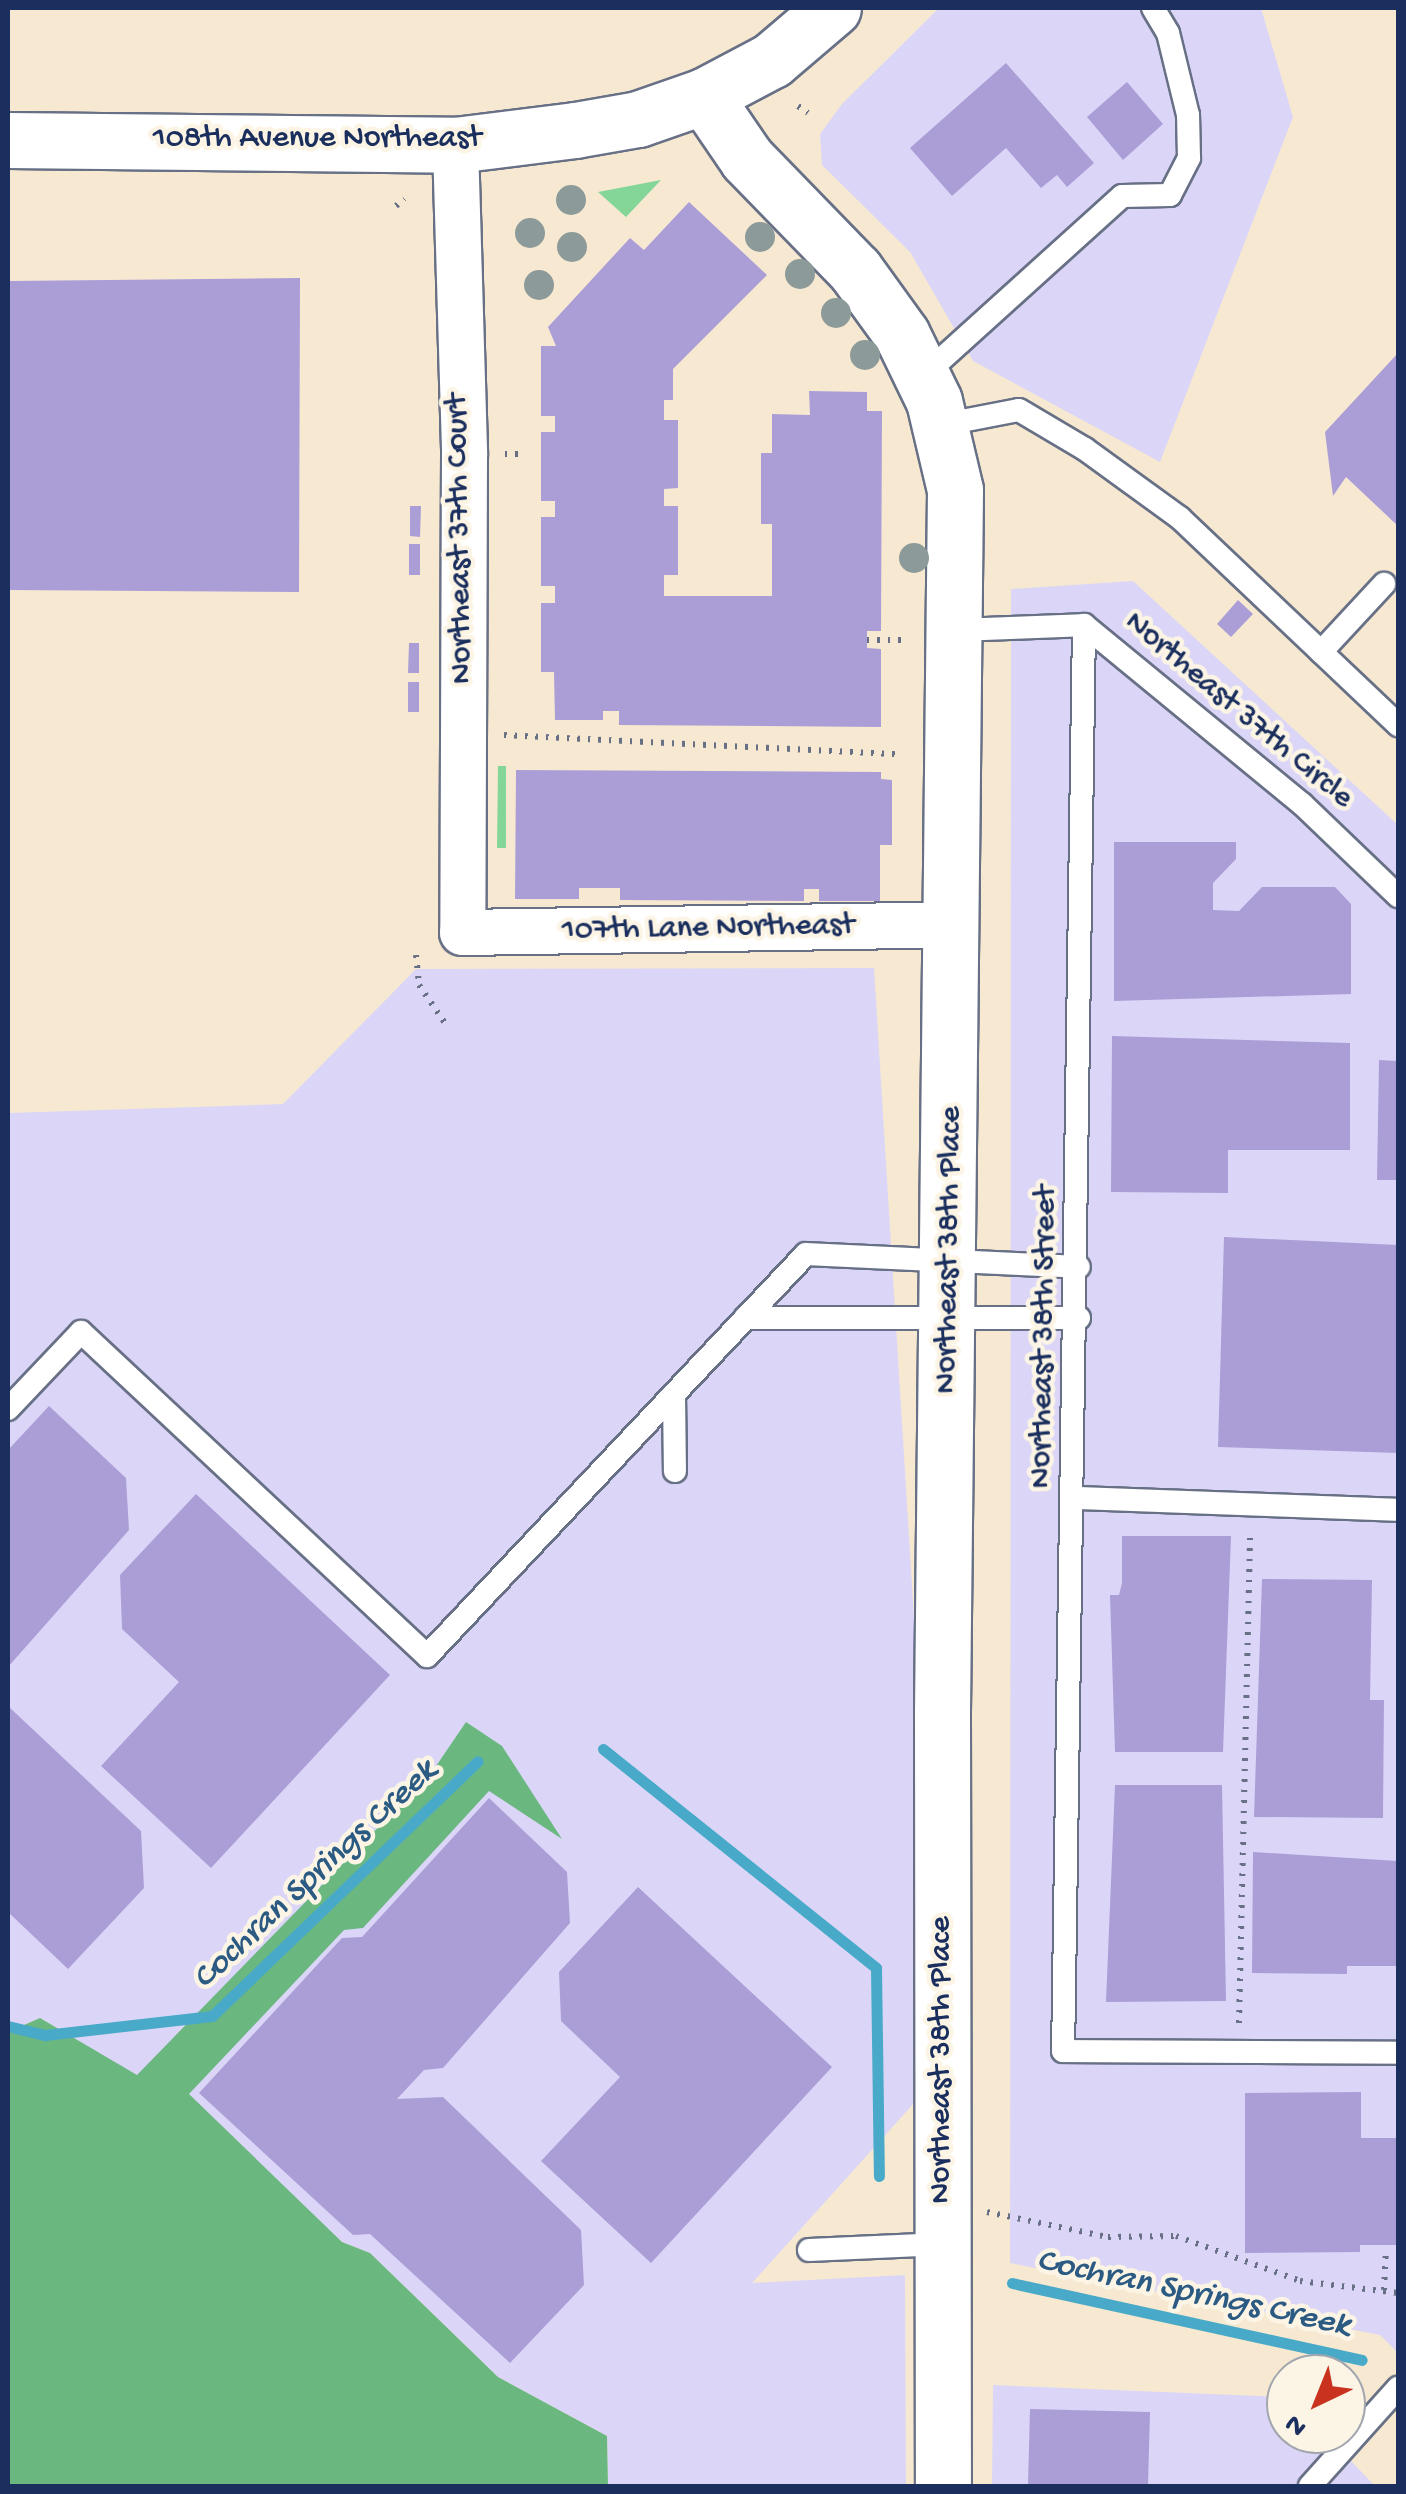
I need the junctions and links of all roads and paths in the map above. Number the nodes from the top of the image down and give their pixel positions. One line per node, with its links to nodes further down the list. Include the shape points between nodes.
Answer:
1 (832, 8): 3 (street, 108th Avenue Northeast, via 772,60)
2 (1152, 8): 12 (lane, via 1168,33 1188,115 1189,158 1170,195 1122,196)
3 (704, 96): 6 (street, 108th Avenue Northeast); 12 (street, Northeast 38th Place, via 747,159 882,304)
4 (798, 106): 5 (path)
5 (808, 114)
6 (638, 118): 7 (street, via 494,106 238,114); 9 (street, 108th Avenue Northeast)
7 (82, 136): 8 (street, 108th Avenue Northeast); 9 (street, 108th Avenue Northeast)
8 (8, 140)
9 (455, 145): 26 (street, Northeast 37th Court, via 464,455)
10 (404, 198): 11 (path)
11 (396, 206)
12 (932, 400): 17 (street, Northeast 38th Place, via 955,490); 20 (lane, via 1019,410 1085,449 1180,518)
13 (498, 454): 14 (path)
14 (526, 454)
15 (1384, 584): 20 (lane)
16 (1084, 624): 17 (lane, Northeast 37th Circle); 24 (lane, Northeast 37th Circle, via 1302,804); 30 (lane, Northeast 38th Street)
17 (956, 630): 25 (street, Northeast 38th Place)
18 (867, 640): 19 (path)
19 (902, 640)
20 (1321, 652): 21 (lane)
21 (1398, 725)
22 (498, 735): 23 (path)
23 (898, 754)
24 (1398, 896)
25 (954, 924): 26 (street, 107th Lane Northeast); 29 (street, Northeast 38th Place)
26 (462, 932)
27 (416, 955): 28 (path, via 424,996)
28 (447, 1026)
29 (950, 1264): 30 (lane); 31 (lane, via 806,1254); 32 (street, Northeast 38th Place)
30 (1079, 1266): 33 (lane, Northeast 38th Street)
31 (745, 1318): 32 (lane); 34 (lane)
32 (949, 1318): 33 (lane); 42 (street, Northeast 38th Place)
33 (1078, 1318): 37 (lane, Northeast 38th Street)
34 (674, 1394): 35 (lane, via 426,1656 81,1332); 36 (lane)
35 (8, 1410)
36 (675, 1471)
37 (1076, 1498): 38 (lane); 41 (lane, Northeast 38th Street, via 1063,2051)
38 (1250, 1506): 39 (lane); 41 (path)
39 (1398, 1510)
40 (1398, 2053): 41 (lane)
41 (1238, 2054)
42 (942, 2224): 44 (lane); 45 (path, via 1176,2236 1300,2281); 48 (street, Northeast 38th Place)
43 (1386, 2248): 45 (path)
44 (809, 2250)
45 (1384, 2290): 46 (path)
46 (1398, 2293)
47 (1398, 2388): 49 (lane)
48 (943, 2486)
49 (1310, 2486)

